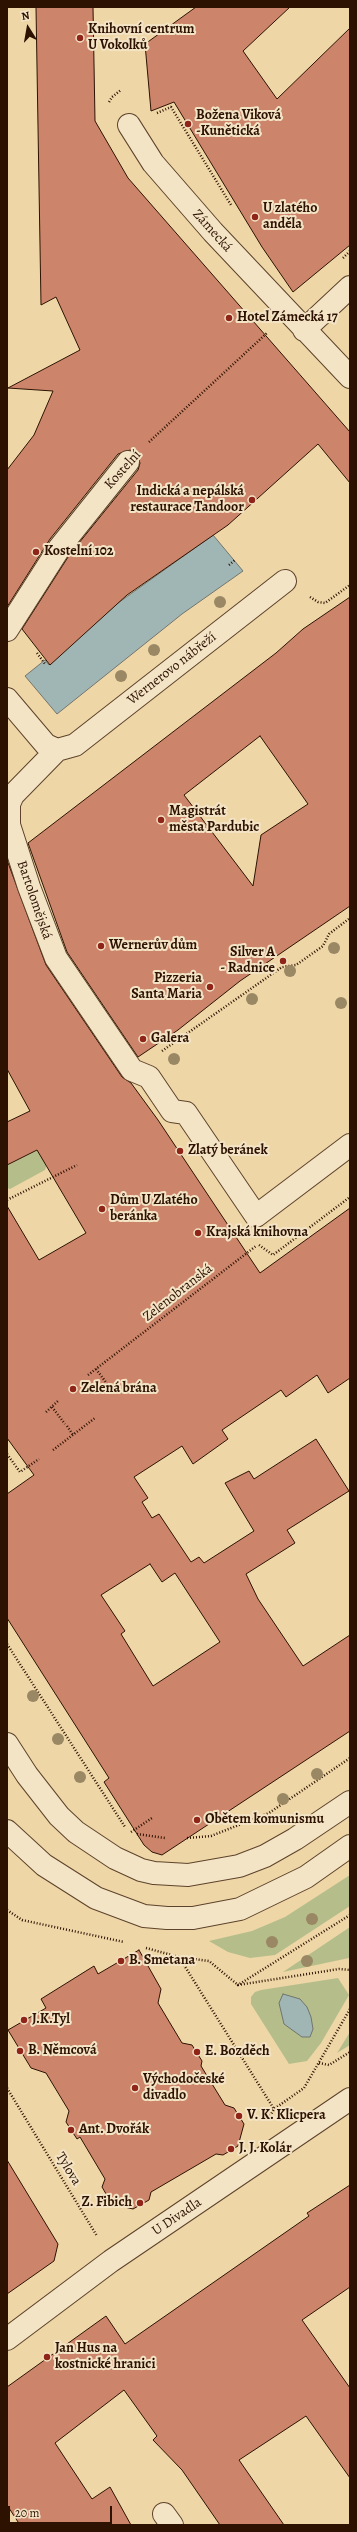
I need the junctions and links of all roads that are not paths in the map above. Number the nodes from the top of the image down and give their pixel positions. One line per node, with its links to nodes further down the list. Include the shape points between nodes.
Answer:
1 (129, 125): 3 (street, Zámecká, via 163,175)
2 (350, 286): 3 (street)
3 (304, 330): 4 (street, Zámecká)
4 (350, 377)
5 (128, 462): 7 (street, Kostelní, via 60,547)
6 (284, 581): 9 (street, Wernerovo nábřeží, via 75,745)
7 (7, 630)
8 (7, 699): 9 (street, via 46,745)
9 (57, 750): 10 (street, Bartolomějská, via 14,795 8,809 9,825 56,958 132,1070 149,1077 172,1111 186,1113 256,1216)
10 (350, 1145)
11 (7, 1744): 12 (street, via 59,1816 76,1832 115,1858 154,1873 188,1875 239,1866 295,1840)
12 (350, 1802)
13 (7, 1831): 14 (street, via 44,1865 96,1898 144,1916 167,1918 193,1918 240,1909 306,1876)
14 (350, 1846)
15 (350, 2099): 16 (street, U Divadla, via 111,2261)
16 (7, 2339)

